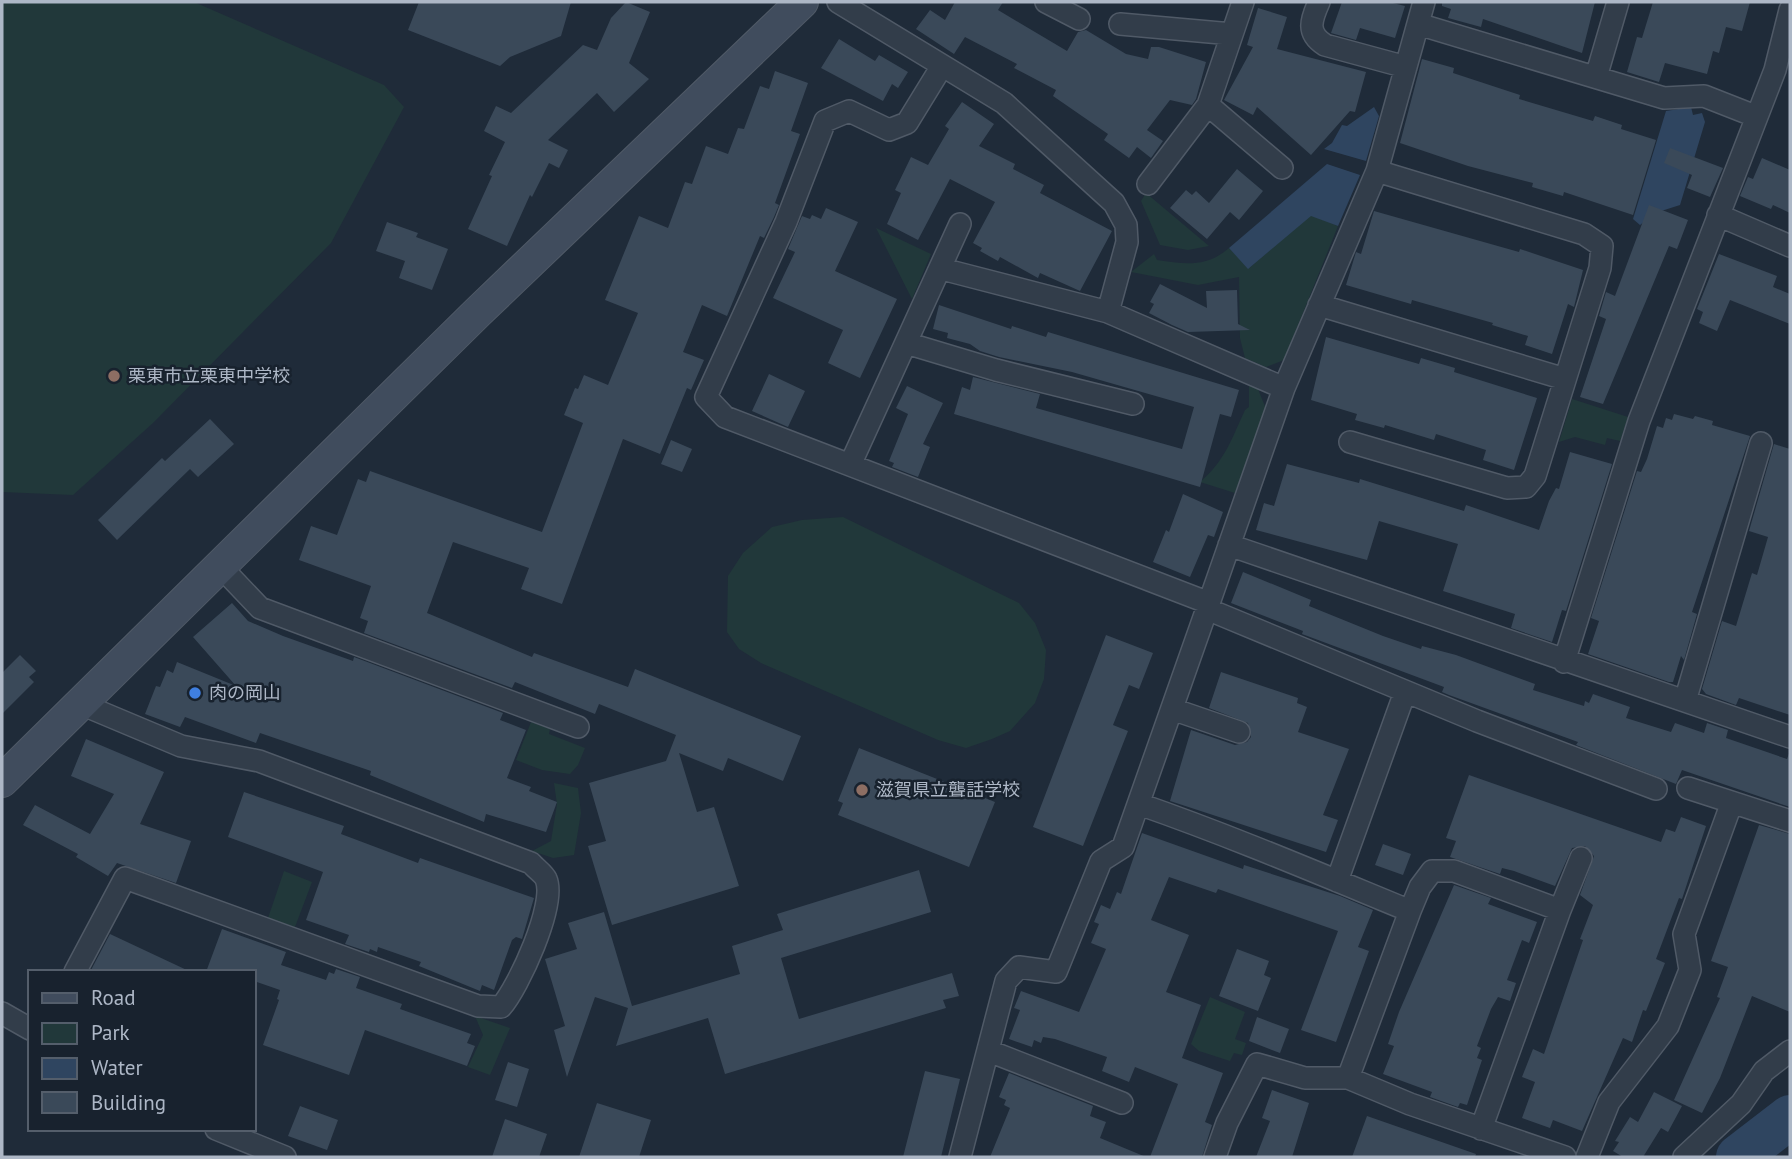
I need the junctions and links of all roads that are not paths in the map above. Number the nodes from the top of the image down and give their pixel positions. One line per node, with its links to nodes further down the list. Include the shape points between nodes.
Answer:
1 (802, 2): 36 (street)
2 (838, 2): 13 (street)
3 (1046, 2): 9 (street)
4 (1243, 2): 12 (street)
5 (1319, 2): 14 (street, via 1311,19 1315,39)
6 (1424, 2): 11 (street)
7 (1618, 2): 16 (street)
8 (1790, 10): 15 (street)
9 (1079, 19)
10 (1120, 24): 12 (street)
11 (1418, 24): 14 (street); 16 (street)
12 (1232, 34): 17 (street)
13 (942, 66): 27 (street, via 1004,103 1114,203 1128,234); 34 (street, via 906,123 890,130 849,111 825,121 786,222 706,397 726,417)
14 (1406, 67): 20 (street)
15 (1783, 72): 18 (street)
16 (1597, 77): 18 (street, via 1664,98 1704,96)
17 (1208, 105): 19 (street); 21 (street)
18 (1755, 116): 22 (street)
19 (1282, 168)
20 (1377, 171): 26 (street); 29 (street, via 1584,234 1602,246 1600,268)
21 (1148, 184)
22 (1718, 215): 24 (street); 38 (street, via 1639,421)
23 (960, 224): 25 (street)
24 (1790, 246)
25 (942, 269): 27 (street); 28 (street)
26 (1319, 305): 29 (street); 30 (street)
27 (1108, 312): 30 (street)
28 (906, 343): 31 (street); 34 (street)
29 (1565, 379): 32 (street, via 1535,476 1526,488 1507,488)
30 (1284, 388): 35 (street)
31 (1133, 404)
32 (1350, 442)
33 (1761, 443): 40 (street)
34 (850, 465): 37 (street)
35 (1229, 545): 37 (street); 38 (street)
36 (220, 566): 41 (street); 43 (street, via 260,608)
37 (1208, 606): 39 (street); 42 (street)
38 (1563, 662): 40 (street)
39 (1405, 692): 48 (street); 53 (street)
40 (1685, 701): 45 (street)
41 (81, 704): 46 (street); 56 (street, via 181,746 259,761 531,863 546,878 549,901 514,992 501,1007 478,1006 125,878)
42 (1172, 709): 44 (street); 49 (street)
43 (579, 727)
44 (1239, 732)
45 (1790, 737)
46 (2, 782)
47 (1688, 788): 51 (street)
48 (1656, 789)
49 (1139, 804): 53 (street); 59 (street, via 1123,847 1101,861 1056,972 1018,967 1006,981)
50 (1728, 813): 69 (street, via 1684,934 1690,970 1668,1026 1609,1102)
51 (1790, 821)
52 (1581, 858): 54 (street)
53 (1337, 881): 55 (street)
54 (1560, 910): 55 (street, via 1454,871 1432,871); 63 (street)
55 (1410, 911): 61 (street)
56 (76, 970)
57 (2, 1013): 58 (street)
58 (28, 1028)
59 (989, 1051): 62 (street); 66 (street)
60 (1790, 1051): 70 (street, via 1764,1071 1741,1104)
61 (1348, 1078): 63 (street); 67 (street, via 1305,1078 1257,1064)
62 (1122, 1103)
63 (1480, 1129): 68 (street)
64 (221, 1131): 65 (street)
65 (285, 1157)
66 (960, 1157)
67 (1215, 1157)
68 (1565, 1157)
69 (1587, 1157)
70 (1684, 1157)

